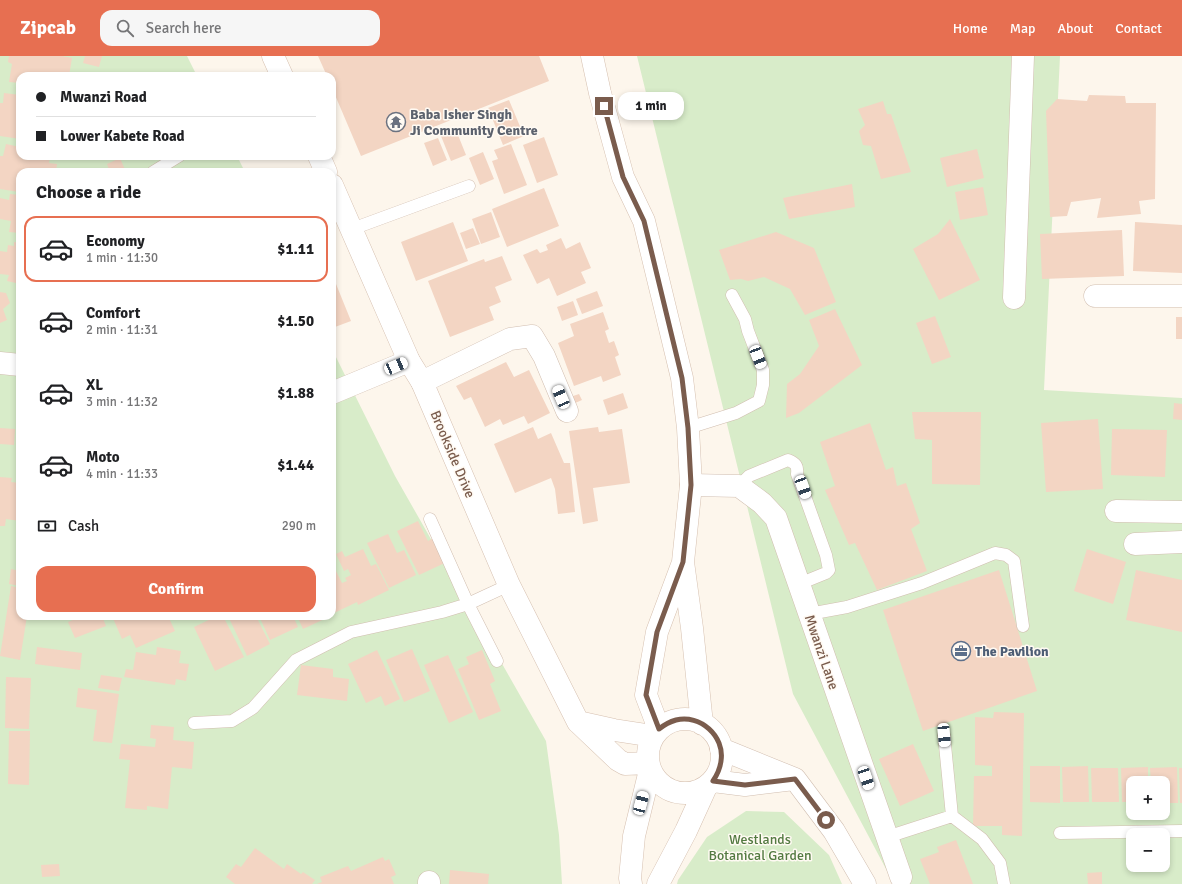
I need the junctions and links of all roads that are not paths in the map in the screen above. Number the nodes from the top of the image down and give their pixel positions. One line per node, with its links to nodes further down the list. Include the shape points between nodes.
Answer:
1 (273, 56): 4 (street)
2 (592, 56): 20 (street, via 623,177 644,221 682,378)
3 (1023, 56): 13 (street)
4 (280, 72)
5 (172, 160): 6 (lane)
6 (160, 168)
7 (468, 186): 9 (lane)
8 (336, 194): 9 (street, Brookside Drive)
9 (352, 229): 14 (street, Brookside Drive)
10 (732, 295): 20 (lane, via 745,319 762,370 763,385 759,401 736,413)
11 (1095, 296): 12 (street)
12 (1182, 296)
13 (1014, 298)
14 (409, 361): 17 (street, Brookside Drive); 18 (street)
15 (0, 363): 16 (street)
16 (16, 365)
17 (422, 382): 19 (street, via 510,339 532,336 544,356); 29 (street, Brookside Drive)
18 (336, 391)
19 (567, 411)
20 (688, 428): 21 (street)
21 (691, 485): 22 (street); 28 (street)
22 (739, 486): 30 (street, Mwanzi Lane, via 762,502 776,518); 30 (lane, via 749,476 788,460 795,463 829,570)
23 (1116, 511): 24 (street)
24 (1182, 512)
25 (430, 519): 31 (lane)
26 (1182, 542): 27 (street)
27 (1135, 544)
28 (683, 562): 37 (street); 38 (street, via 657,632 646,695)
29 (509, 584): 31 (lane); 35 (street, Brookside Drive)
30 (799, 584): 32 (street, Mwanzi Lane)
31 (468, 604): 34 (lane); 36 (lane, via 351,632 296,660 253,708 232,721)
32 (809, 614): 33 (lane, via 847,607 922,583 995,553 1006,555 1014,561); 47 (street, Mwanzi Lane)
33 (1023, 626)
34 (497, 661)
35 (578, 722): 38 (street, via 614,730); 41 (street, Brookside Drive, via 618,760 625,764)
36 (194, 723)
37 (702, 724): 38 (street, via 694,720 675,720); 40 (street, via 716,736)
38 (656, 733): 41 (street, via 648,749)
39 (944, 735): 44 (lane)
40 (721, 749): 42 (street); 43 (street, via 722,760)
41 (649, 767): 43 (street, via 657,781 668,790 680,794 694,793); 49 (street, via 634,836)
42 (795, 779): 43 (street, via 745,785); 51 (street, via 834,831)
43 (710, 784): 50 (street)
44 (952, 816): 47 (lane); 52 (lane, via 982,839 1000,864)
45 (1182, 831): 46 (lane)
46 (1060, 833)
47 (887, 837): 48 (street, Mwanzi Lane)
48 (901, 877)
49 (631, 884)
50 (658, 884)
51 (865, 884)
52 (1004, 884)

